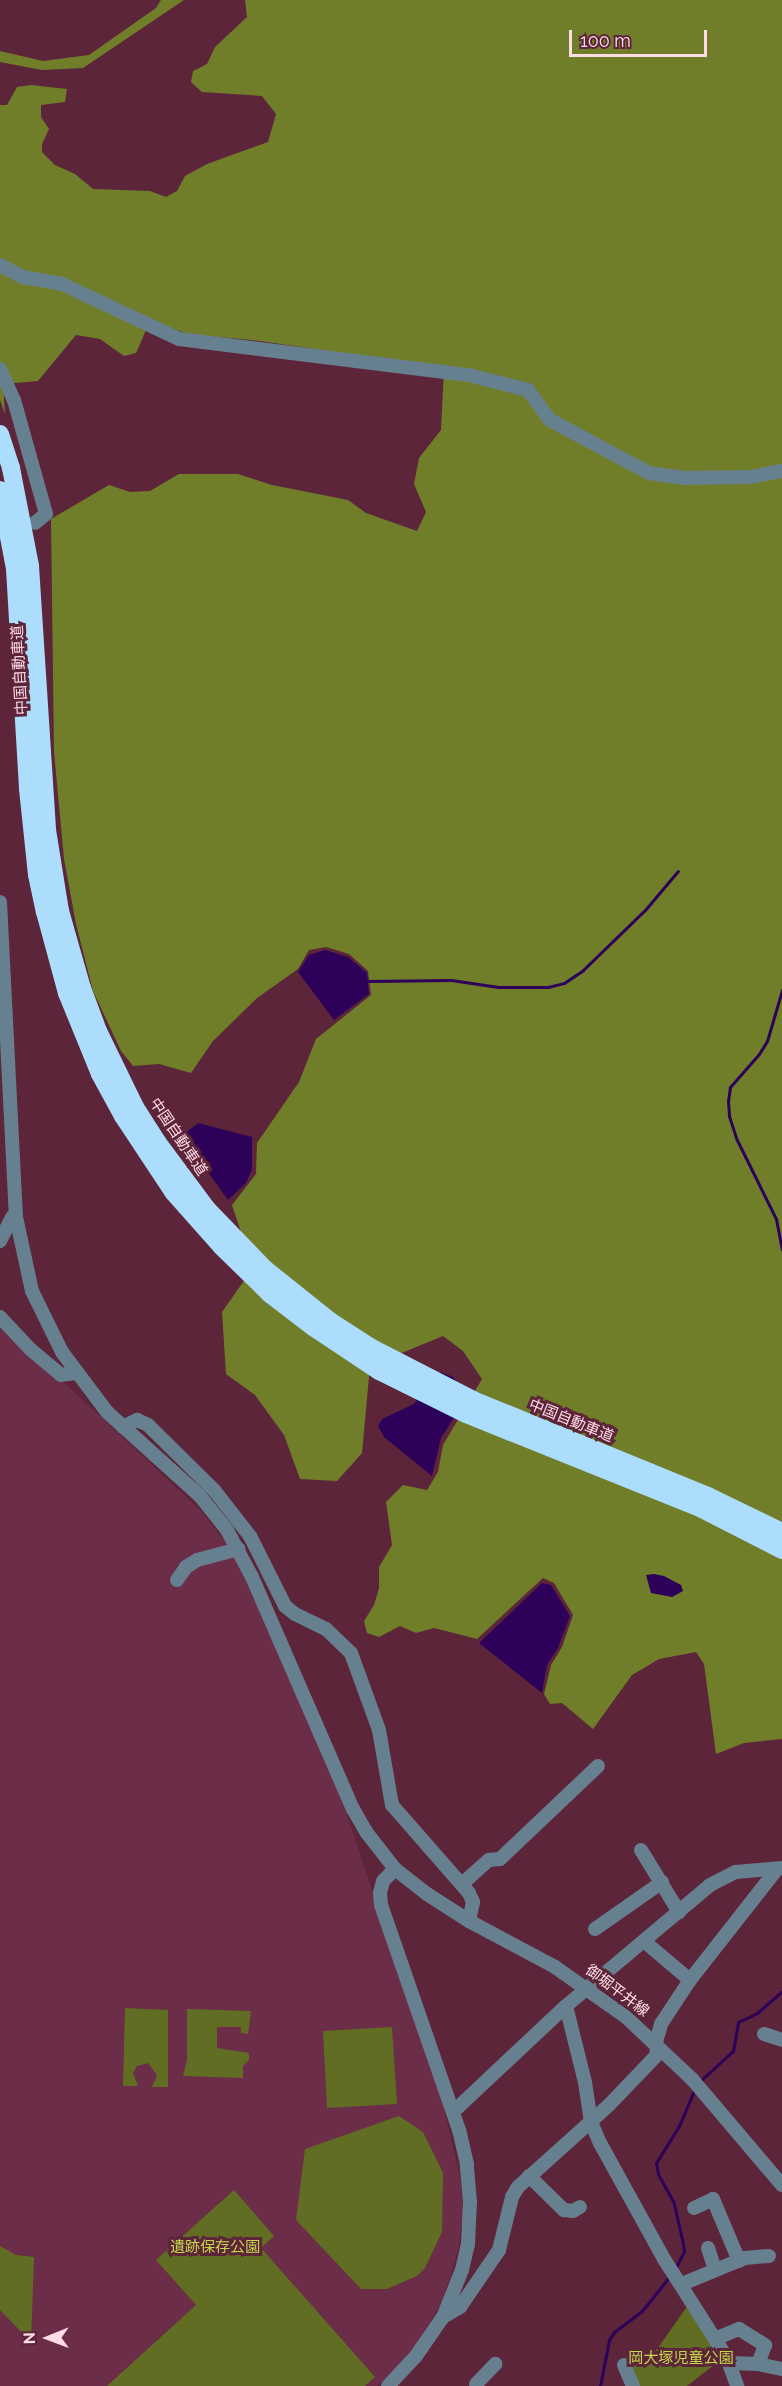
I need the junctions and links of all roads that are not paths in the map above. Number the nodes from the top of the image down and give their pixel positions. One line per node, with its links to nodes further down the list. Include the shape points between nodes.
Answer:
1 (0, 265): 4 (street, via 24,278 62,284 179,339 469,375 528,390 550,420 649,473 683,478 750,477)
2 (0, 369): 6 (street, via 14,400 46,514)
3 (0, 434): 12 (highway, 中国自動車道, via 11,468 30,566 43,788 53,872 70,952 98,1031 135,1107 190,1188 215,1217 265,1269)
4 (782, 471)
5 (0, 490): 12 (highway, 中国自動車道, via 16,579 37,875 67,993 100,1074 174,1193 236,1261 270,1293 349,1352)
6 (35, 523)
7 (0, 902): 8 (street, 御堀平井線)
8 (9, 1216): 9 (street); 11 (street, 御堀平井線, via 33,1291)
9 (0, 1241)
10 (0, 1317): 11 (street, via 60,1375)
11 (75, 1373): 14 (street, 御堀平井線)
12 (413, 1380): 13 (highway, 中国自動車道)
13 (470, 1407): 15 (highway, 中国自動車道, via 708,1496); 17 (highway, 中国自動車道, via 692,1505)
14 (123, 1427): 16 (street, 御堀平井線, via 200,1496); 24 (street, via 137,1420 148,1425 214,1490 250,1536 285,1606 326,1629 351,1653 379,1730 392,1805)
15 (782, 1533)
16 (239, 1549): 18 (street, via 197,1560); 22 (street, 御堀平井線, via 353,1809)
17 (782, 1550)
18 (177, 1580)
19 (598, 1766): 24 (street, via 501,1859 489,1860)
20 (641, 1850): 23 (street)
21 (779, 1868): 25 (street, via 723,1876); 29 (street)
22 (395, 1869): 26 (street, 御堀平井線); 35 (street, via 383,1881 381,1905)
23 (662, 1882): 25 (street); 27 (street)
24 (462, 1884): 26 (street, via 473,1902)
25 (679, 1912): 28 (street)
26 (469, 1921): 30 (street, 御堀平井線)
27 (595, 1929)
28 (645, 1942): 29 (street); 30 (street)
29 (690, 1980): 34 (street, via 661,2024)
30 (588, 1989): 31 (street); 34 (street, 御堀平井線)
31 (566, 2006): 35 (street); 36 (street)
32 (764, 2034): 33 (street)
33 (782, 2040)
34 (656, 2042): 36 (street, via 657,2055); 38 (street, 御堀平井線, via 708,2096)
35 (453, 2112): 46 (street, via 467,2164 470,2222 462,2270)
36 (591, 2122): 37 (street); 45 (street, via 613,2168)
37 (529, 2176): 39 (street, via 564,2210); 46 (street, via 512,2197 505,2236 492,2261 460,2307)
38 (782, 2185)
39 (580, 2207)
40 (694, 2208): 43 (street, via 713,2199)
41 (708, 2248): 44 (street)
42 (769, 2256): 43 (street)
43 (739, 2261): 44 (street)
44 (715, 2270): 45 (street)
45 (676, 2275): 47 (street)
46 (443, 2317): 53 (street)
47 (715, 2339): 48 (street); 50 (street, via 739,2329 765,2346)
48 (729, 2363): 50 (street); 56 (street)
49 (495, 2364): 54 (street)
50 (758, 2364): 52 (street)
51 (624, 2366): 55 (street)
52 (782, 2369)
53 (394, 2384)
54 (476, 2385)
55 (633, 2386)
56 (737, 2386)

